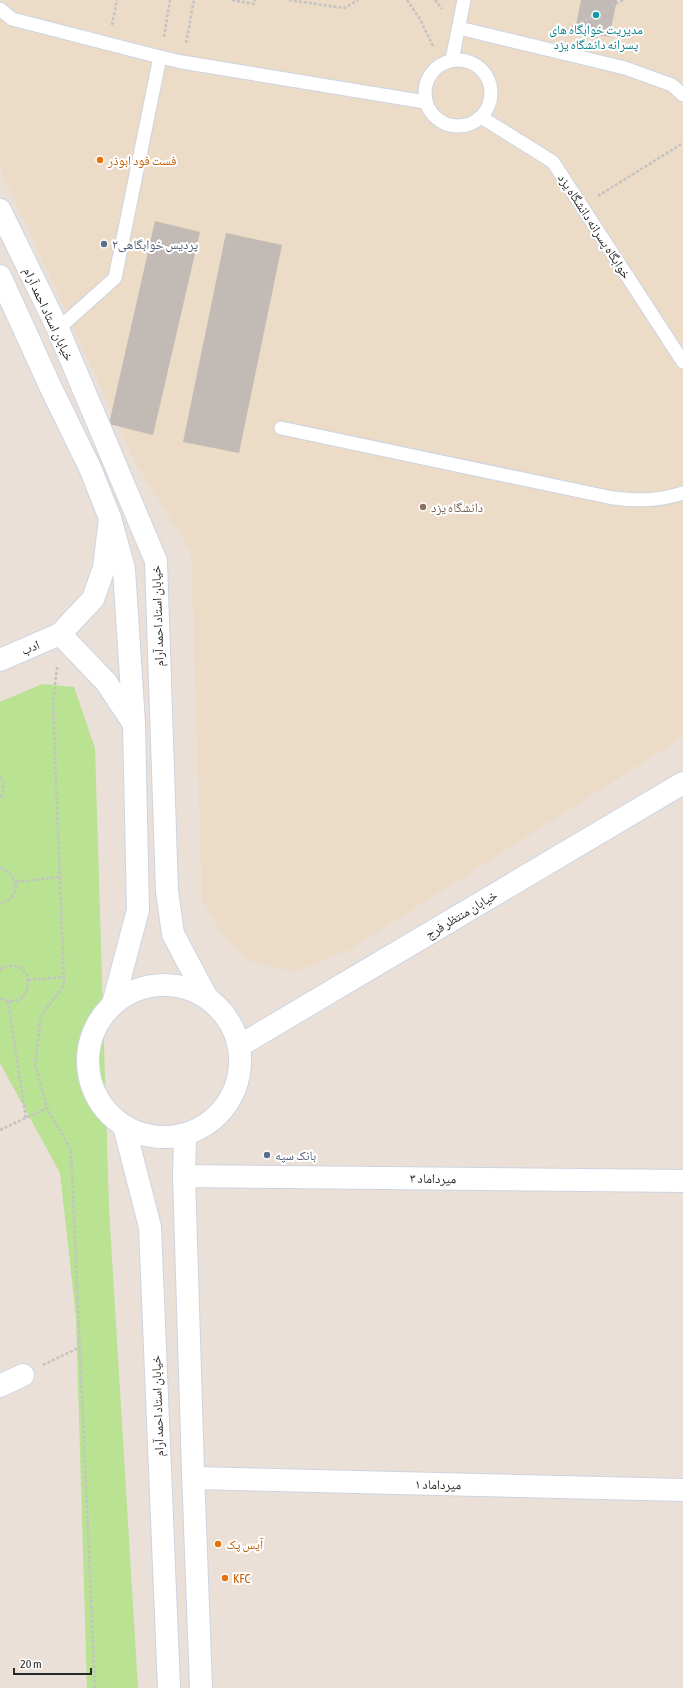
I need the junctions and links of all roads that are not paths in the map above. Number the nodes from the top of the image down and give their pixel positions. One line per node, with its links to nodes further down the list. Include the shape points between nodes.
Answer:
1 (464, 0): 3 (lane)
2 (0, 9): 4 (lane, via 12,19)
3 (458, 28): 5 (lane); 6 (lane, via 625,68 672,85)
4 (160, 57): 7 (lane); 11 (lane, via 115,278)
5 (447, 61): 7 (lane, via 433,70 427,80); 8 (lane, via 463,60 473,63 482,69 488,78 492,88 491,99 488,109)
6 (683, 95)
7 (425, 102): 8 (lane, via 438,120 449,125 472,124)
8 (481, 118): 12 (lane, خوابگاه پسرانه دانشگاه یزد, via 554,162)
9 (0, 210): 11 (main road, خیابان استاد احمد آرام)
10 (0, 276): 15 (main road, via 90,468)
11 (58, 329): 20 (main road, خیابان استاد احمد آرام, via 156,561 167,891 173,934)
12 (683, 362)
13 (281, 428): 14 (lane, via 614,498 660,500)
14 (683, 493)
15 (110, 518): 16 (main road, via 104,568 93,599); 18 (main road, via 124,569)
16 (60, 634): 17 (main road, ادب); 18 (main road, via 106,682)
17 (0, 660)
18 (134, 724): 21 (main road, via 138,910)
19 (683, 783): 22 (main road, خیابان منتظر فرج)
20 (207, 998): 21 (main road, via 180,986 150,986 130,992); 22 (main road, via 228,1018)
21 (113, 1004): 23 (main road, via 92,1033 87,1068 99,1102)
22 (239, 1046): 24 (main road, via 240,1074 230,1101 211,1122)
23 (124, 1126): 24 (main road, via 155,1137); 31 (main road, خیابان استاد احمد آرام, via 150,1227)
24 (185, 1135): 25 (main road)
25 (184, 1176): 26 (main road, میرداماد ۳); 29 (main road)
26 (683, 1181)
27 (23, 1375): 28 (main road)
28 (0, 1386)
29 (193, 1478): 30 (main road, میرداماد ۱); 32 (main road)
30 (683, 1490)
31 (169, 1688)
32 (201, 1688)

